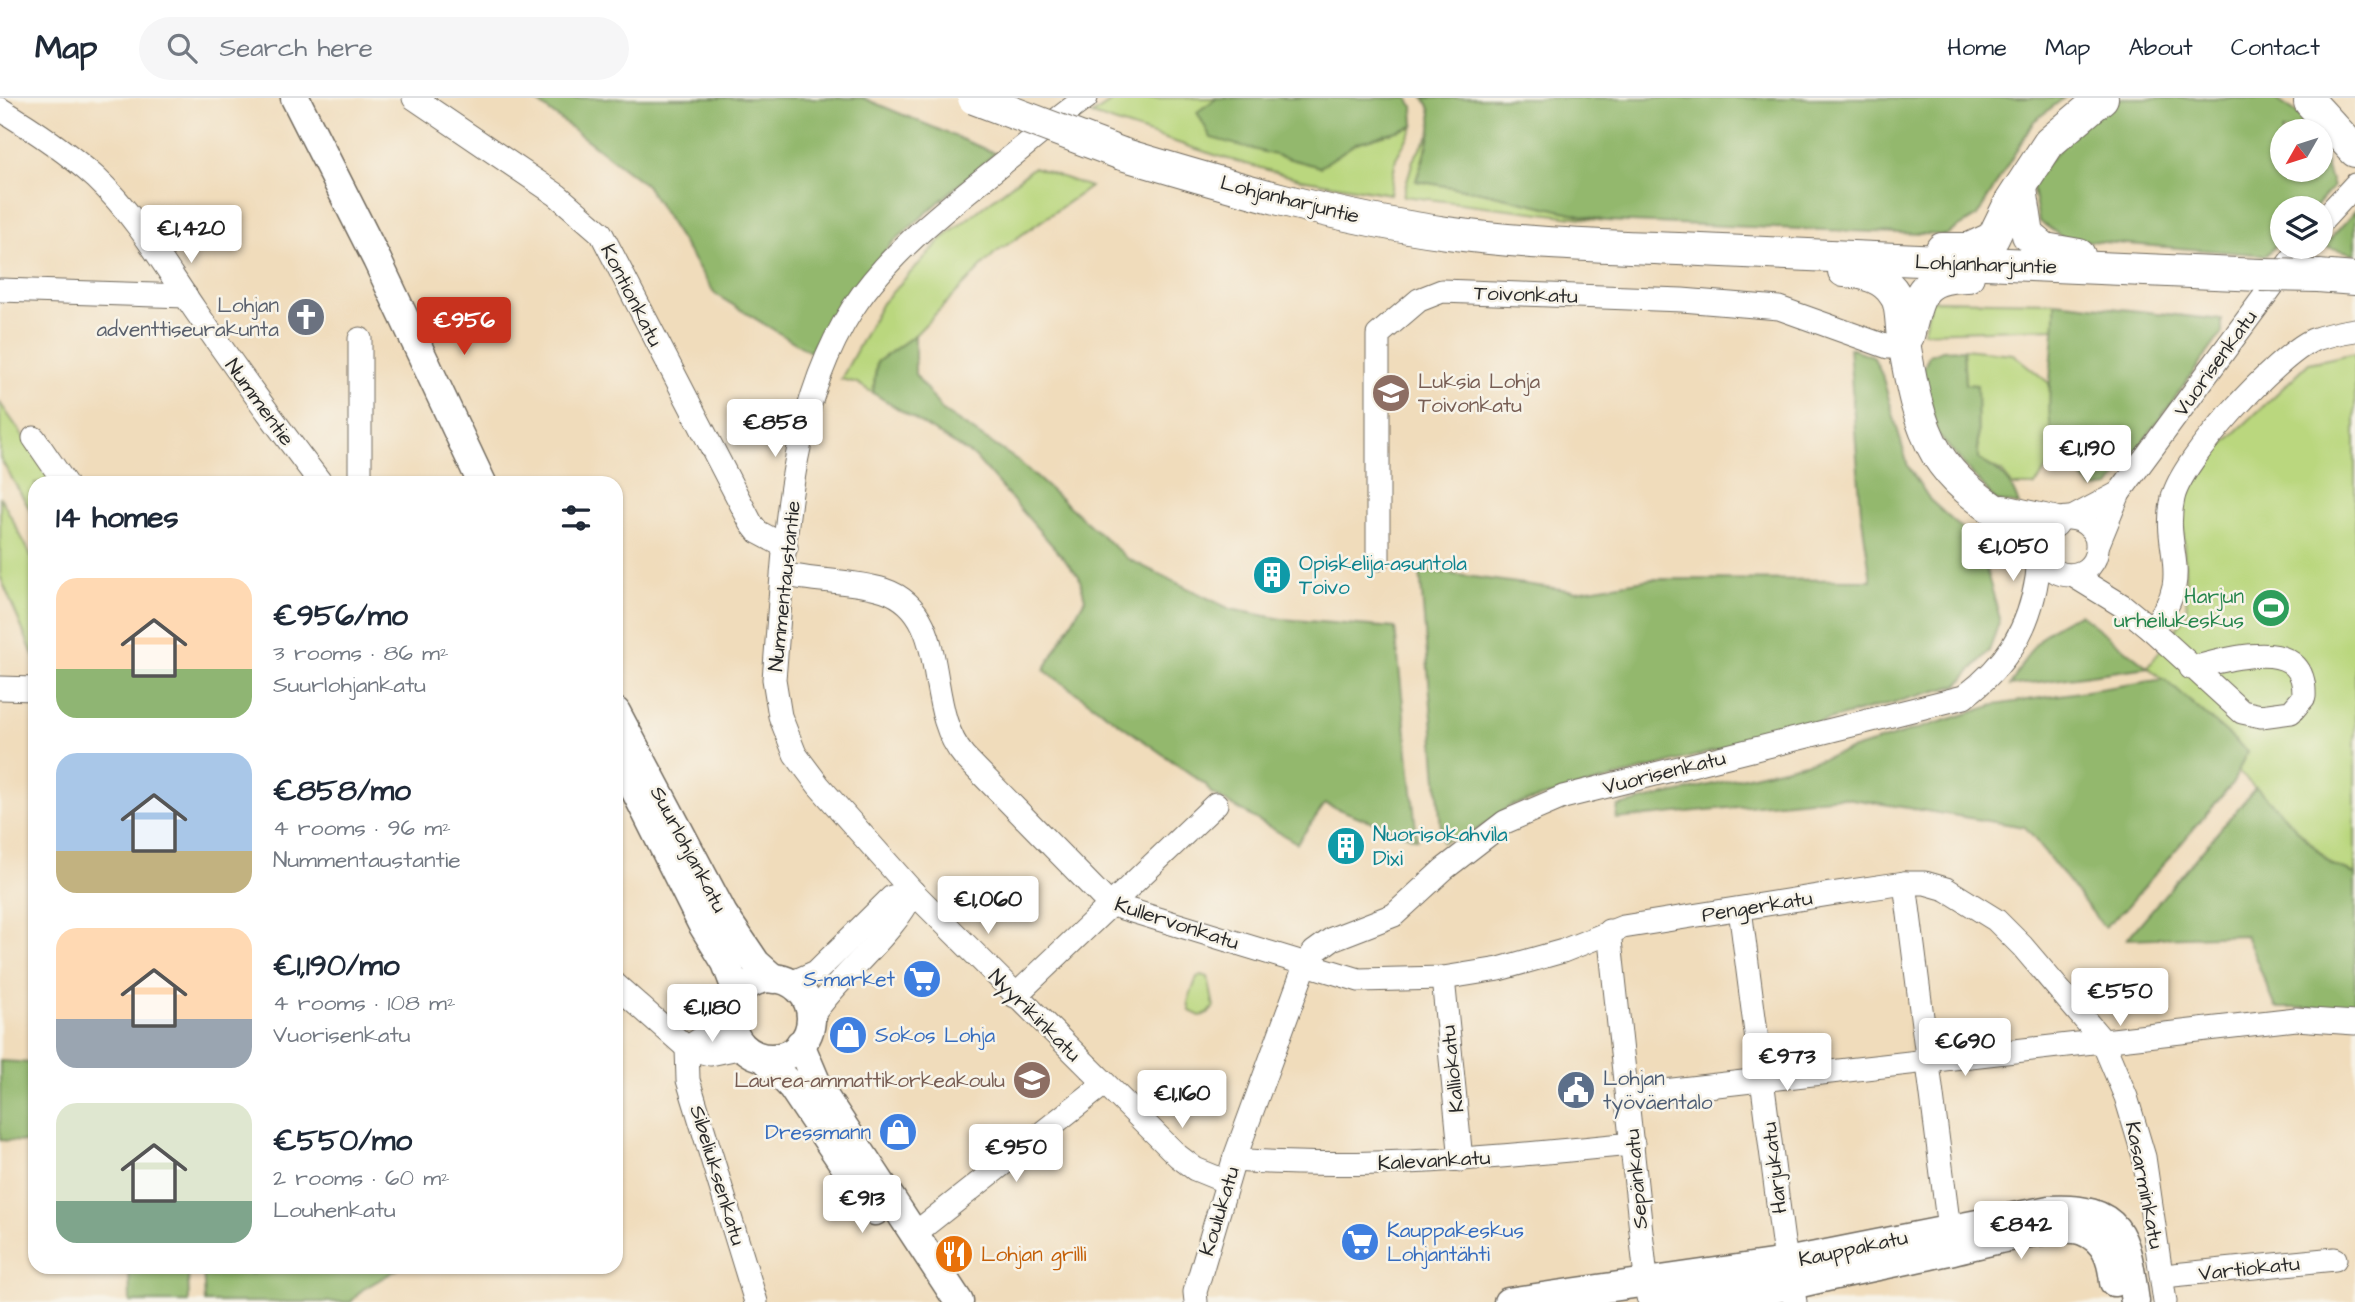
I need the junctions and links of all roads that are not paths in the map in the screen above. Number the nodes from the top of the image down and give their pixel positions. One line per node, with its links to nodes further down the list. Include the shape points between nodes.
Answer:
1 (295, 98): 17 (main road)
2 (414, 98): 36 (street, Kontionkatu, via 557,195 601,233 751,523)
3 (974, 98): 10 (highway, Lohjanharjuntie, bridge)
4 (1008, 98): 10 (highway, Lohjanharjuntie)
5 (1086, 98): 36 (street, Nummentaustantie, via 909,244 854,307 815,391 798,452)
6 (2102, 98): 13 (highway, via 2049,143)
7 (2306, 100): 9 (highway); 11 (highway)
8 (0, 110): 24 (street, Nummentie, via 95,178 141,231)
9 (2355, 125)
10 (1127, 149): 15 (highway, Lohjanharjuntie, via 1236,188 1403,226 1478,236)
11 (2355, 151)
12 (2355, 185): 14 (street)
13 (2021, 189): 18 (highway, via 1993,238 1969,249 1936,249); 20 (highway, via 2028,234 2045,249 2073,253)
14 (2333, 209)
15 (1763, 254): 18 (highway, Lohjanharjuntie); 27 (highway, via 1789,268 1861,272 1880,280 1896,295)
16 (2286, 259): 21 (street, Vuorisenkatu)
17 (377, 260): 32 (main road); 33 (main road, via 423,331)
18 (1900, 261): 19 (highway, Lohjanharjuntie)
19 (2016, 265): 20 (highway, Lohjanharjuntie); 27 (highway, via 1985,275 1943,276 1926,286 1919,295)
20 (2109, 267): 21 (highway, Lohjanharjuntie)
21 (2273, 270): 22 (highway, Lohjanharjuntie, bridge); 34 (street, Vuorisenkatu)
22 (2355, 279)
23 (0, 290): 24 (street)
24 (186, 296): 30 (street, Nummentie)
25 (2355, 330): 43 (street, via 2312,341 2289,356 2260,382 2179,479 2172,514 2176,587 2168,610)
26 (360, 339): 31 (street)
27 (1905, 347): 35 (highway, via 1916,403 1936,452 1963,488); 38 (street, Toivonkatu, via 1888,346 1779,309 1442,291 1419,300 1378,335)
28 (34, 438): 29 (street)
29 (60, 476)
30 (316, 476)
31 (360, 476)
32 (479, 476)
33 (497, 476)
34 (2119, 493): 35 (street, Vuorisenkatu); 37 (street, Vuorisenkatu)
35 (2051, 535): 37 (street, via 2092,530); 40 (street, via 2050,569); 42 (street, Vuorisenkatu)
36 (786, 547): 39 (street, Nummentaustantie)
37 (2098, 549): 40 (street, via 2090,568); 41 (street)
38 (1378, 559)
39 (783, 574): 51 (street, Nummentaustantie, via 774,679 780,716 795,754); 52 (street, Kullervonkatu, via 883,590 914,607 926,630 950,738)
40 (2070, 576): 41 (street); 42 (street, Vuorisenkatu)
41 (2123, 606): 43 (street)
42 (2030, 615): 55 (street, Vuorisenkatu, via 2002,662 1964,697 1537,806 1485,835 1394,915 1332,939)
43 (2151, 629): 44 (street)
44 (2191, 668)
45 (0, 688): 46 (street)
46 (28, 690)
47 (623, 725): 57 (main road, Suurlohjankatu, via 723,914 755,963)
48 (623, 766): 60 (main road, Suurlohjankatu, via 726,963)
49 (1216, 804): 52 (street)
50 (1906, 883): 53 (street, Pengerkatu); 63 (street, Kasarminkatu, via 1947,889 1996,920); 67 (street)
51 (913, 891): 57 (street, via 892,897 816,972); 59 (street, Nyyrikinkatu); 61 (street, via 904,912 830,989)
52 (1109, 904): 55 (street, Kullervonkatu); 59 (street)
53 (1741, 909): 54 (street, Pengerkatu); 68 (street, Harjukatu)
54 (1609, 931): 56 (street, Kullervonkatu, via 1563,951 1499,969); 70 (street, Sepänkatu)
55 (1306, 963): 56 (street, Kullervonkatu, via 1359,980); 72 (street, Koulukatu)
56 (1443, 978): 73 (street, Kalliokatu)
57 (782, 981): 60 (main road, via 752,983); 61 (main road, via 807,999)
58 (623, 991): 65 (street)
59 (1016, 996): 69 (street, Nyyrikinkatu)
60 (735, 1007): 65 (street, via 718,1031); 66 (main road, via 734,1034)
61 (812, 1016): 64 (main road)
62 (2355, 1023): 63 (street, via 2296,1019)
63 (2102, 1040): 67 (street); 78 (street, Kasarminkatu, via 2144,1157)
64 (800, 1044): 66 (main road); 75 (main road, via 820,1089)
65 (687, 1048): 66 (street, via 710,1054); 81 (street, Sibeliuksenkatu, via 688,1080)
66 (755, 1054): 82 (main road, via 792,1087)
67 (1927, 1061): 68 (street); 76 (street)
68 (1764, 1082): 70 (street); 79 (street, Harjukatu)
69 (1097, 1090): 74 (street, Nyyrikinkatu, via 1195,1169); 75 (street)
70 (1629, 1094): 71 (street, Sepänkatu)
71 (1633, 1144): 73 (street, Kalevankatu); 80 (street, Sepänkatu)
72 (1234, 1160): 73 (street, Kalevankatu, via 1306,1165); 74 (street, Koulukatu)
73 (1461, 1160)
74 (1227, 1182): 84 (street, Koulukatu)
75 (913, 1236): 83 (main road)
76 (1950, 1240): 79 (main road, Kauppakatu); 86 (main road, Kauppakatu, via 2051,1230 2085,1232 2109,1254); 87 (main road, Kauppakatu, via 2049,1210 2100,1215 2118,1231 2129,1259)
77 (2334, 1259): 78 (street, Vartiokatu)
78 (2163, 1276): 88 (street, Kasarminkatu)
79 (1791, 1283): 80 (main road, Kauppakatu)
80 (1650, 1295): 85 (main road, Kauppakatu)
81 (756, 1302)
82 (936, 1302)
83 (959, 1302)
84 (1196, 1302)
85 (1508, 1302)
86 (2116, 1302)
87 (2135, 1302)
88 (2165, 1302)

